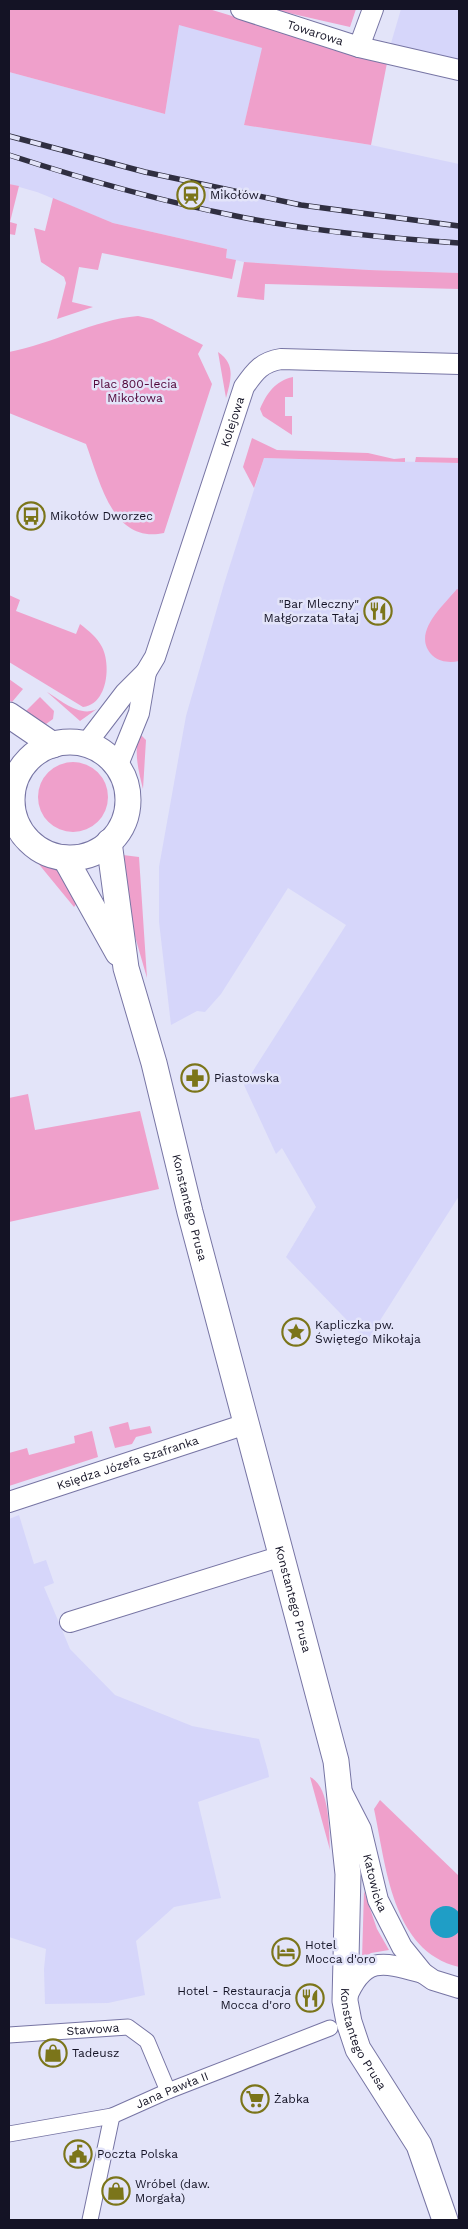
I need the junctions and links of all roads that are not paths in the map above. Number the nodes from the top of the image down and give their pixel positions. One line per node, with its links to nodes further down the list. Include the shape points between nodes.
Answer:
1 (241, 9): 3 (street, Towarowa)
2 (373, 9): 3 (street, Towarowa)
3 (359, 47): 4 (street, Towarowa)
4 (459, 70)
5 (459, 364): 6 (street, Kolejowa, via 281,359 267,361 257,369 244,387 155,658)
6 (146, 672): 8 (street, Kolejowa, via 125,693); 10 (street, Kolejowa, via 139,713)
7 (9, 715): 9 (street)
8 (86, 744): 9 (street); 10 (street, via 108,757)
9 (53, 745): 11 (street)
10 (117, 767): 12 (street, via 124,780 126,810 122,824)
11 (13, 771): 13 (street, via 13,812 20,830 47,854)
12 (109, 842): 13 (street, via 96,852); 14 (street, Konstantego Prusa)
13 (65, 858): 14 (street, Konstantego Prusa)
14 (126, 968): 15 (street, Konstantego Prusa, via 154,1063)
15 (246, 1424): 16 (street, Księdza Józefa Szafranka); 17 (street, Konstantego Prusa)
16 (9, 1502)
17 (282, 1556): 18 (street); 19 (street, Konstantego Prusa, via 336,1761)
18 (70, 1622)
19 (340, 1788): 20 (street, Katowicka, via 361,1830 378,1900 402,1947); 22 (street, Konstantego Prusa, via 349,1894)
20 (423, 1973): 21 (street, Katowicka, via 433,1980); 22 (street, Katowicka, via 386,1964 374,1966 362,1971)
21 (459, 1988)
22 (345, 2001): 29 (street, Konstantego Prusa, via 358,2049 419,2145)
23 (330, 2028): 25 (street, Jana Pawła II)
24 (9, 2035): 25 (street, Stawowa, via 128,2026 147,2041)
25 (168, 2091): 26 (street, Jana Pawła II)
26 (112, 2116): 27 (street, Jana Pawła II); 28 (street)
27 (9, 2134)
28 (90, 2220)
29 (445, 2220)

